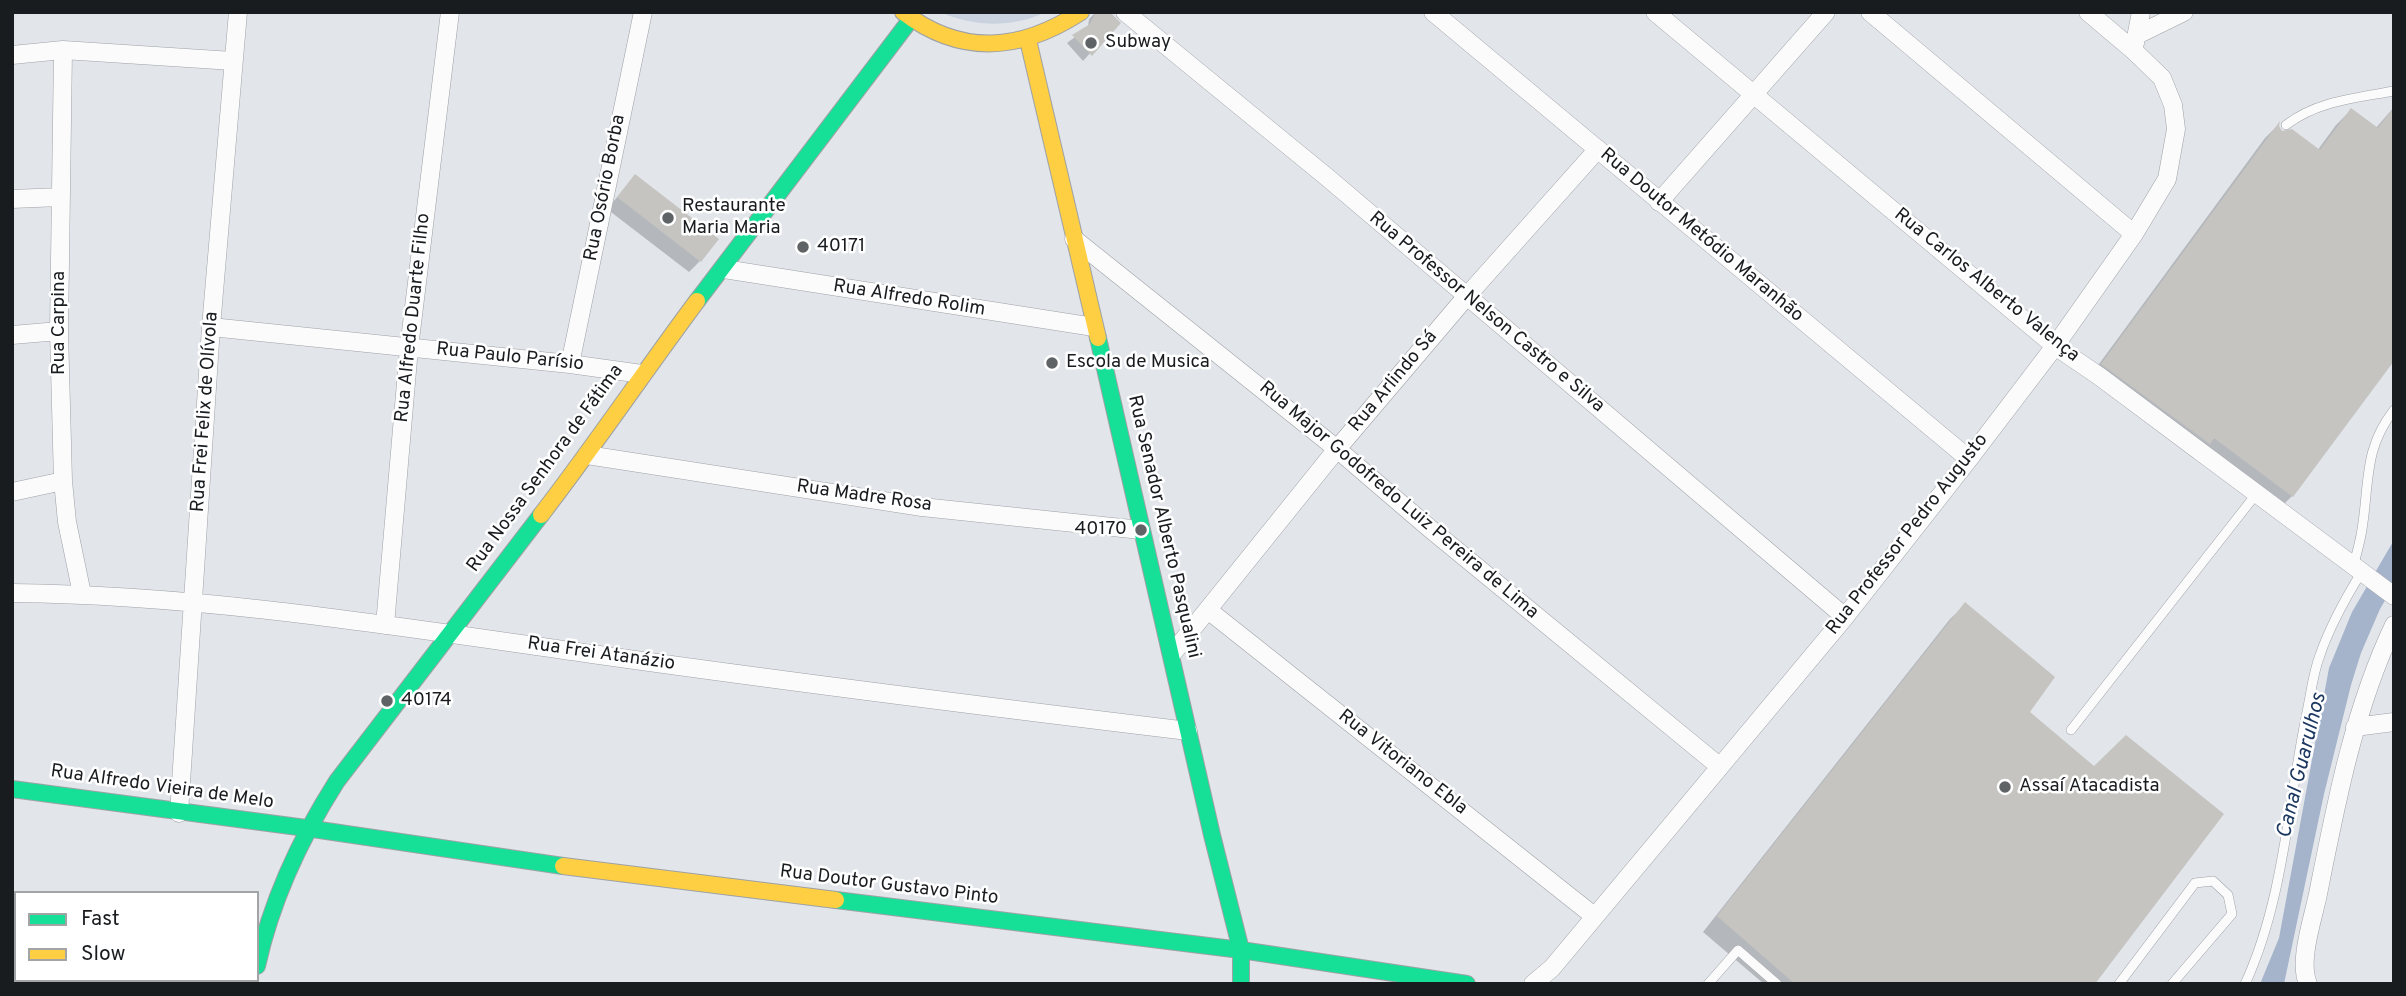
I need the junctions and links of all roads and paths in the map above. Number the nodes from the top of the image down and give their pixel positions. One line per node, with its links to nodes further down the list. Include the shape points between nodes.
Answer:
1 (238, 12): 18 (street, Rua Frei Felix de Olívola)
2 (450, 12): 35 (street, Rua Alfredo Duarte Filho)
3 (643, 12): 36 (street, Rua Osório Borba)
4 (1081, 12): 14 (street, via 1051,32)
5 (1125, 12): 29 (street, Rua Professor Nelson Castro e Silva)
6 (1655, 12): 20 (street, Rua Carlos Alberto Valença)
7 (1826, 12): 20 (street)
8 (1870, 12): 26 (street)
9 (2088, 12): 15 (street, Rua Professor Pedro Augusto)
10 (2141, 12): 15 (street)
11 (2184, 12): 15 (street)
12 (907, 16): 14 (street, via 940,36 984,45); 28 (street, Rua Nossa Senhora de Fátima)
13 (1445, 16): 22 (street, Rua Doutor Metódio Maranhão)
14 (1028, 40): 27 (street, Rua Senador Alberto Pasqualini)
15 (2135, 43): 26 (street, Rua Professor Pedro Augusto, via 2162,78 2176,129 2167,179)
16 (63, 50): 17 (street); 18 (street); 23 (street, Rua Carpina)
17 (12, 55)
18 (233, 61): 30 (street, Rua Frei Felix de Olívola)
19 (2394, 91): 21 (lane, via 2319,106)
20 (1753, 94): 25 (street); 34 (street, Rua Carlos Alberto Valença)
21 (2286, 125)
22 (1598, 149): 25 (street, Rua Doutor Metódio Maranhão); 29 (street, Rua Arlindo Sá)
23 (60, 197): 24 (street); 32 (street, Rua Carpina)
24 (12, 199)
25 (1659, 202): 41 (street, Rua Doutor Metódio Maranhão)
26 (2134, 234): 34 (street, Rua Professor Pedro Augusto)
27 (1074, 239): 31 (street, Rua Senador Alberto Pasqualini); 39 (street, Rua Major Godofredo Luiz Pereira de Lima)
28 (724, 269): 31 (street, Rua Alfredo Rolim); 37 (street, Rua Nossa Senhora de Fátima)
29 (1466, 297): 39 (street, Rua Arlindo Sá); 52 (street, Rua Professor Nelson Castro e Silva)
30 (211, 327): 35 (street, Rua Paulo Parísio); 50 (street, Rua Frei Felix de Olívola)
31 (1094, 327): 45 (street, Rua Senador Alberto Pasqualini)
32 (59, 331): 33 (street); 42 (street, Rua Carpina)
33 (12, 335)
34 (2055, 346): 41 (street, Rua Professor Pedro Augusto); 44 (street, Rua Carlos Alberto Valença)
35 (409, 348): 36 (street, Rua Paulo Parísio); 53 (street, Rua Alfredo Duarte Filho)
36 (570, 364): 37 (street, Rua Paulo Parísio)
37 (642, 374): 40 (street, Rua Nossa Senhora de Fátima)
38 (2394, 410): 46 (lane, via 2383,424 2370,458)
39 (1337, 449): 51 (street, Rua Arlindo Sá); 61 (street, Rua Major Godofredo Luiz Pereira de Lima)
40 (587, 455): 45 (street, Rua Madre Rosa, via 922,506); 55 (street, Rua Nossa Senhora de Fátima)
41 (1969, 459): 52 (street, Rua Professor Pedro Augusto)
42 (63, 481): 43 (street); 48 (street, Rua Carpina)
43 (12, 492)
44 (2257, 493): 46 (street, Rua Carlos Alberto Valença); 59 (lane)
45 (1141, 530): 56 (street, Rua Senador Alberto Pasqualini)
46 (2357, 570): 49 (street, Rua Carlos Alberto Valença); 76 (lane, via 2319,656 2272,902)
47 (12, 593): 48 (street, Rua Frei Atanázio)
48 (82, 594): 50 (street, Rua Frei Atanázio)
49 (2394, 596)
50 (193, 602): 53 (street, Rua Frei Atanázio); 63 (street, Rua Frei Felix de Olívola)
51 (1208, 610): 56 (street, Rua Arlindo Sá); 65 (street, Rua Vitoriano Ebla)
52 (1845, 617): 61 (street, Rua Professor Pedro Augusto)
53 (384, 625): 55 (street, Rua Frei Atanázio)
54 (2394, 625): 58 (street)
55 (449, 634): 60 (street, Rua Frei Atanázio, via 793,683); 64 (street, Rua Nossa Senhora de Fátima)
56 (1172, 654): 60 (street, Rua Senador Alberto Pasqualini)
57 (2394, 722): 58 (street)
58 (2356, 727): 68 (street, via 2330,832)
59 (2071, 730)
60 (1188, 731): 66 (street, Rua Senador Alberto Pasqualini)
61 (1719, 766): 65 (street, Rua Professor Pedro Augusto)
62 (12, 789): 63 (street, Rua Alfredo Vieira de Melo)
63 (179, 813): 64 (street, Rua Alfredo Vieira de Melo)
64 (306, 828): 66 (street, Rua Doutor Gustavo Pinto, via 588,870); 67 (street, Rua Nossa Senhora de Fátima, via 286,870)
65 (1594, 916): 71 (street, Rua Professor Pedro Augusto)
66 (1241, 950): 69 (street, Rua Senador Alberto Pasqualini); 70 (street, Rua Doutor Gustavo Pinto)
67 (259, 956)
68 (2304, 980)
69 (1241, 984)
70 (1467, 984)
71 (1533, 984)
72 (1708, 984): 73 (lane, via 1738,950)
73 (1777, 984)
74 (2119, 984): 75 (lane, via 2195,883 2213,881 2228,895 2232,914)
75 (2172, 984)
76 (2245, 984)

